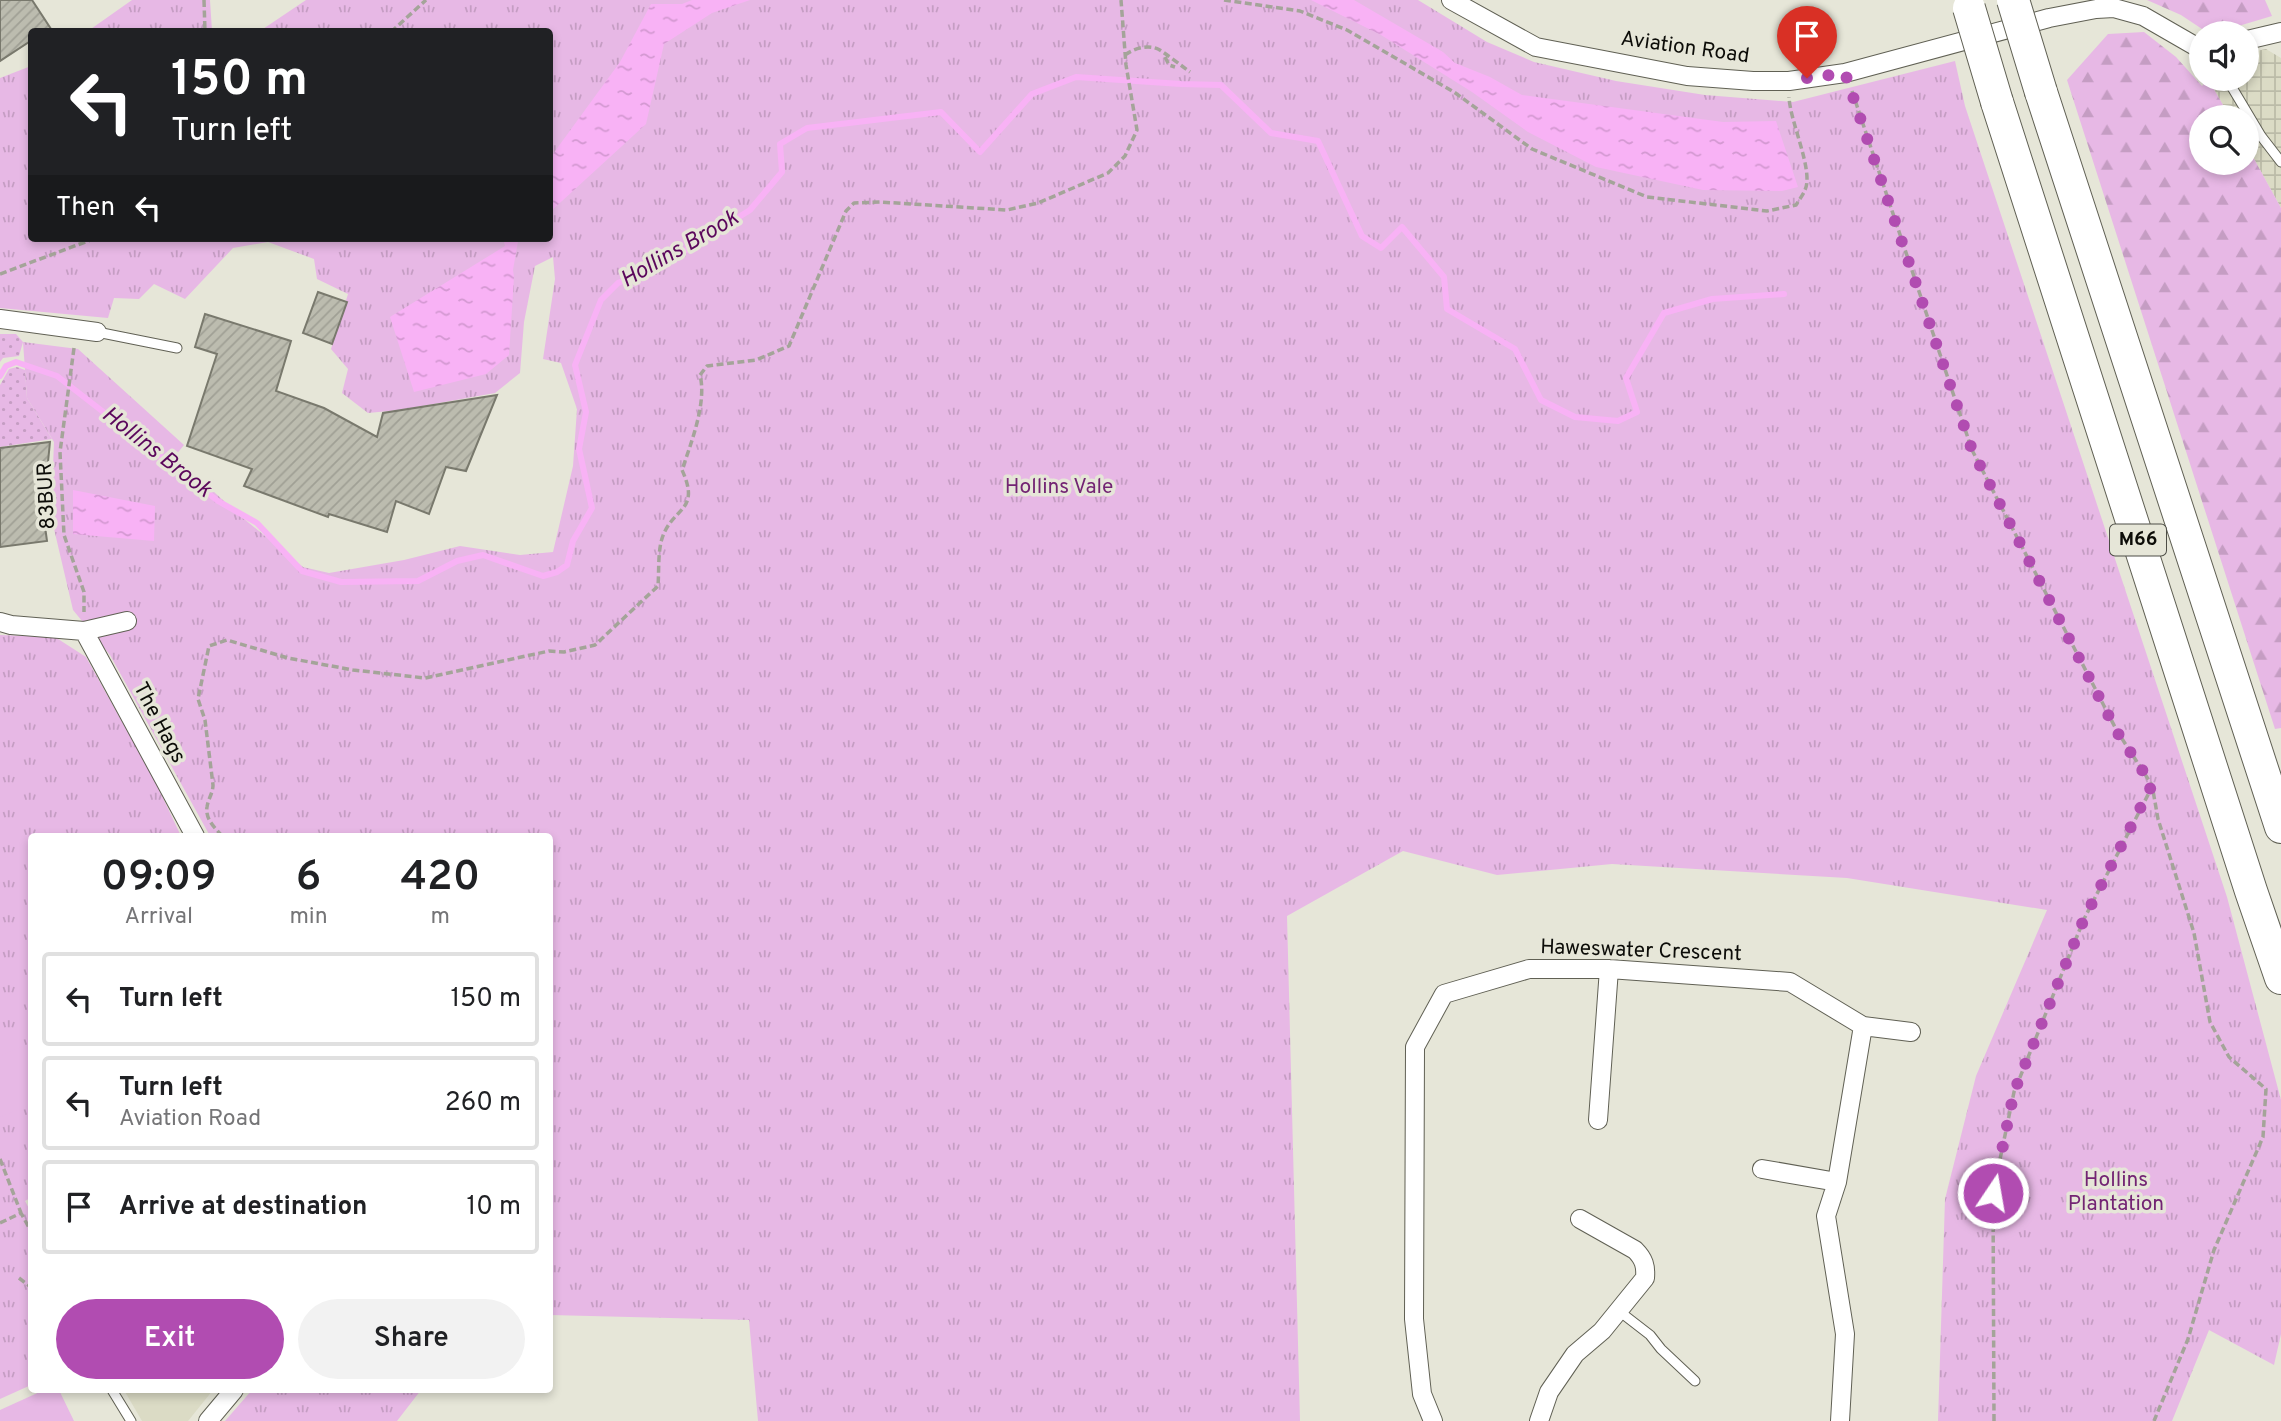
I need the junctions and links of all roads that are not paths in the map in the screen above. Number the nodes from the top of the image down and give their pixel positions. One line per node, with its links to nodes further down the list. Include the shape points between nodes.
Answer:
1 (1451, 0): 6 (street, Aviation Road, via 1536,47 1687,76 1789,81 1845,73 2096,9 2115,8 2143,16)
2 (2014, 0): 15 (highway, M66, bridge)
3 (1968, 4): 18 (highway, M66, bridge)
4 (2281, 32): 5 (street)
5 (2259, 37)
6 (2189, 43)
7 (2234, 91): 8 (lane)
8 (2281, 162)
9 (0, 319): 10 (street)
10 (97, 332): 11 (lane)
11 (177, 348)
12 (127, 621): 14 (street)
13 (0, 622): 14 (street)
14 (84, 631): 16 (street, The Hags)
15 (2281, 827)
16 (193, 833)
17 (1609, 969): 19 (street, Haweswater Crescent, via 1790,982); 21 (street); 31 (street, Haweswater Crescent, via 1529,969 1444,994 1415,1047 1413,1319 1422,1394)
18 (2281, 978)
19 (1863, 1026): 20 (street); 23 (street)
20 (1911, 1031)
21 (1598, 1120)
22 (1762, 1170): 23 (street)
23 (1837, 1182): 33 (street, via 1826,1216 1845,1334)
24 (1580, 1219): 25 (street, via 1642,1257 1645,1278)
25 (1619, 1311): 26 (lane); 32 (street, via 1575,1354 1549,1391)
26 (1695, 1381)
27 (114, 1393): 29 (lane)
28 (231, 1393): 30 (street)
29 (131, 1421)
30 (208, 1421)
31 (1433, 1421)
32 (1539, 1421)
33 (1840, 1421)

